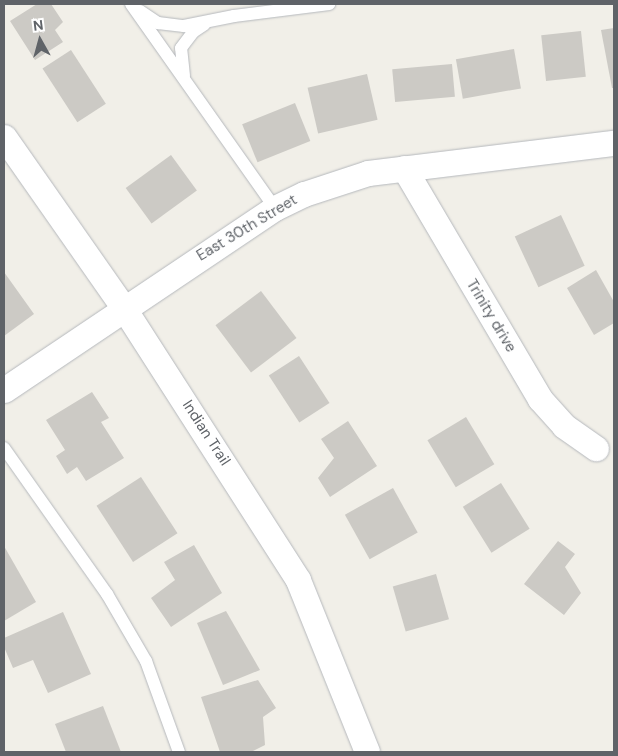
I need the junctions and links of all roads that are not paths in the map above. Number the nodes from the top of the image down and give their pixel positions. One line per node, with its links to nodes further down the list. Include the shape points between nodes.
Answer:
1 (132, 4): 3 (lane, via 144,16 171,26); 4 (lane)
2 (329, 4): 3 (lane)
3 (234, 16): 4 (lane, via 203,25 186,40 180,56)
4 (185, 81): 8 (lane)
5 (4, 137): 9 (street, Indian Trail)
6 (614, 143): 7 (street, East 30th Street)
7 (404, 168): 8 (street, East 30th Street, via 334,183); 12 (street, Trinity drive, via 540,399 564,426)
8 (275, 208): 9 (street, East 30th Street)
9 (123, 307): 10 (street, East 30th Street); 14 (street, Indian Trail, via 298,580)
10 (4, 390)
11 (4, 448): 13 (lane, via 107,594 146,661)
12 (596, 448)
13 (179, 752)
14 (367, 752)

